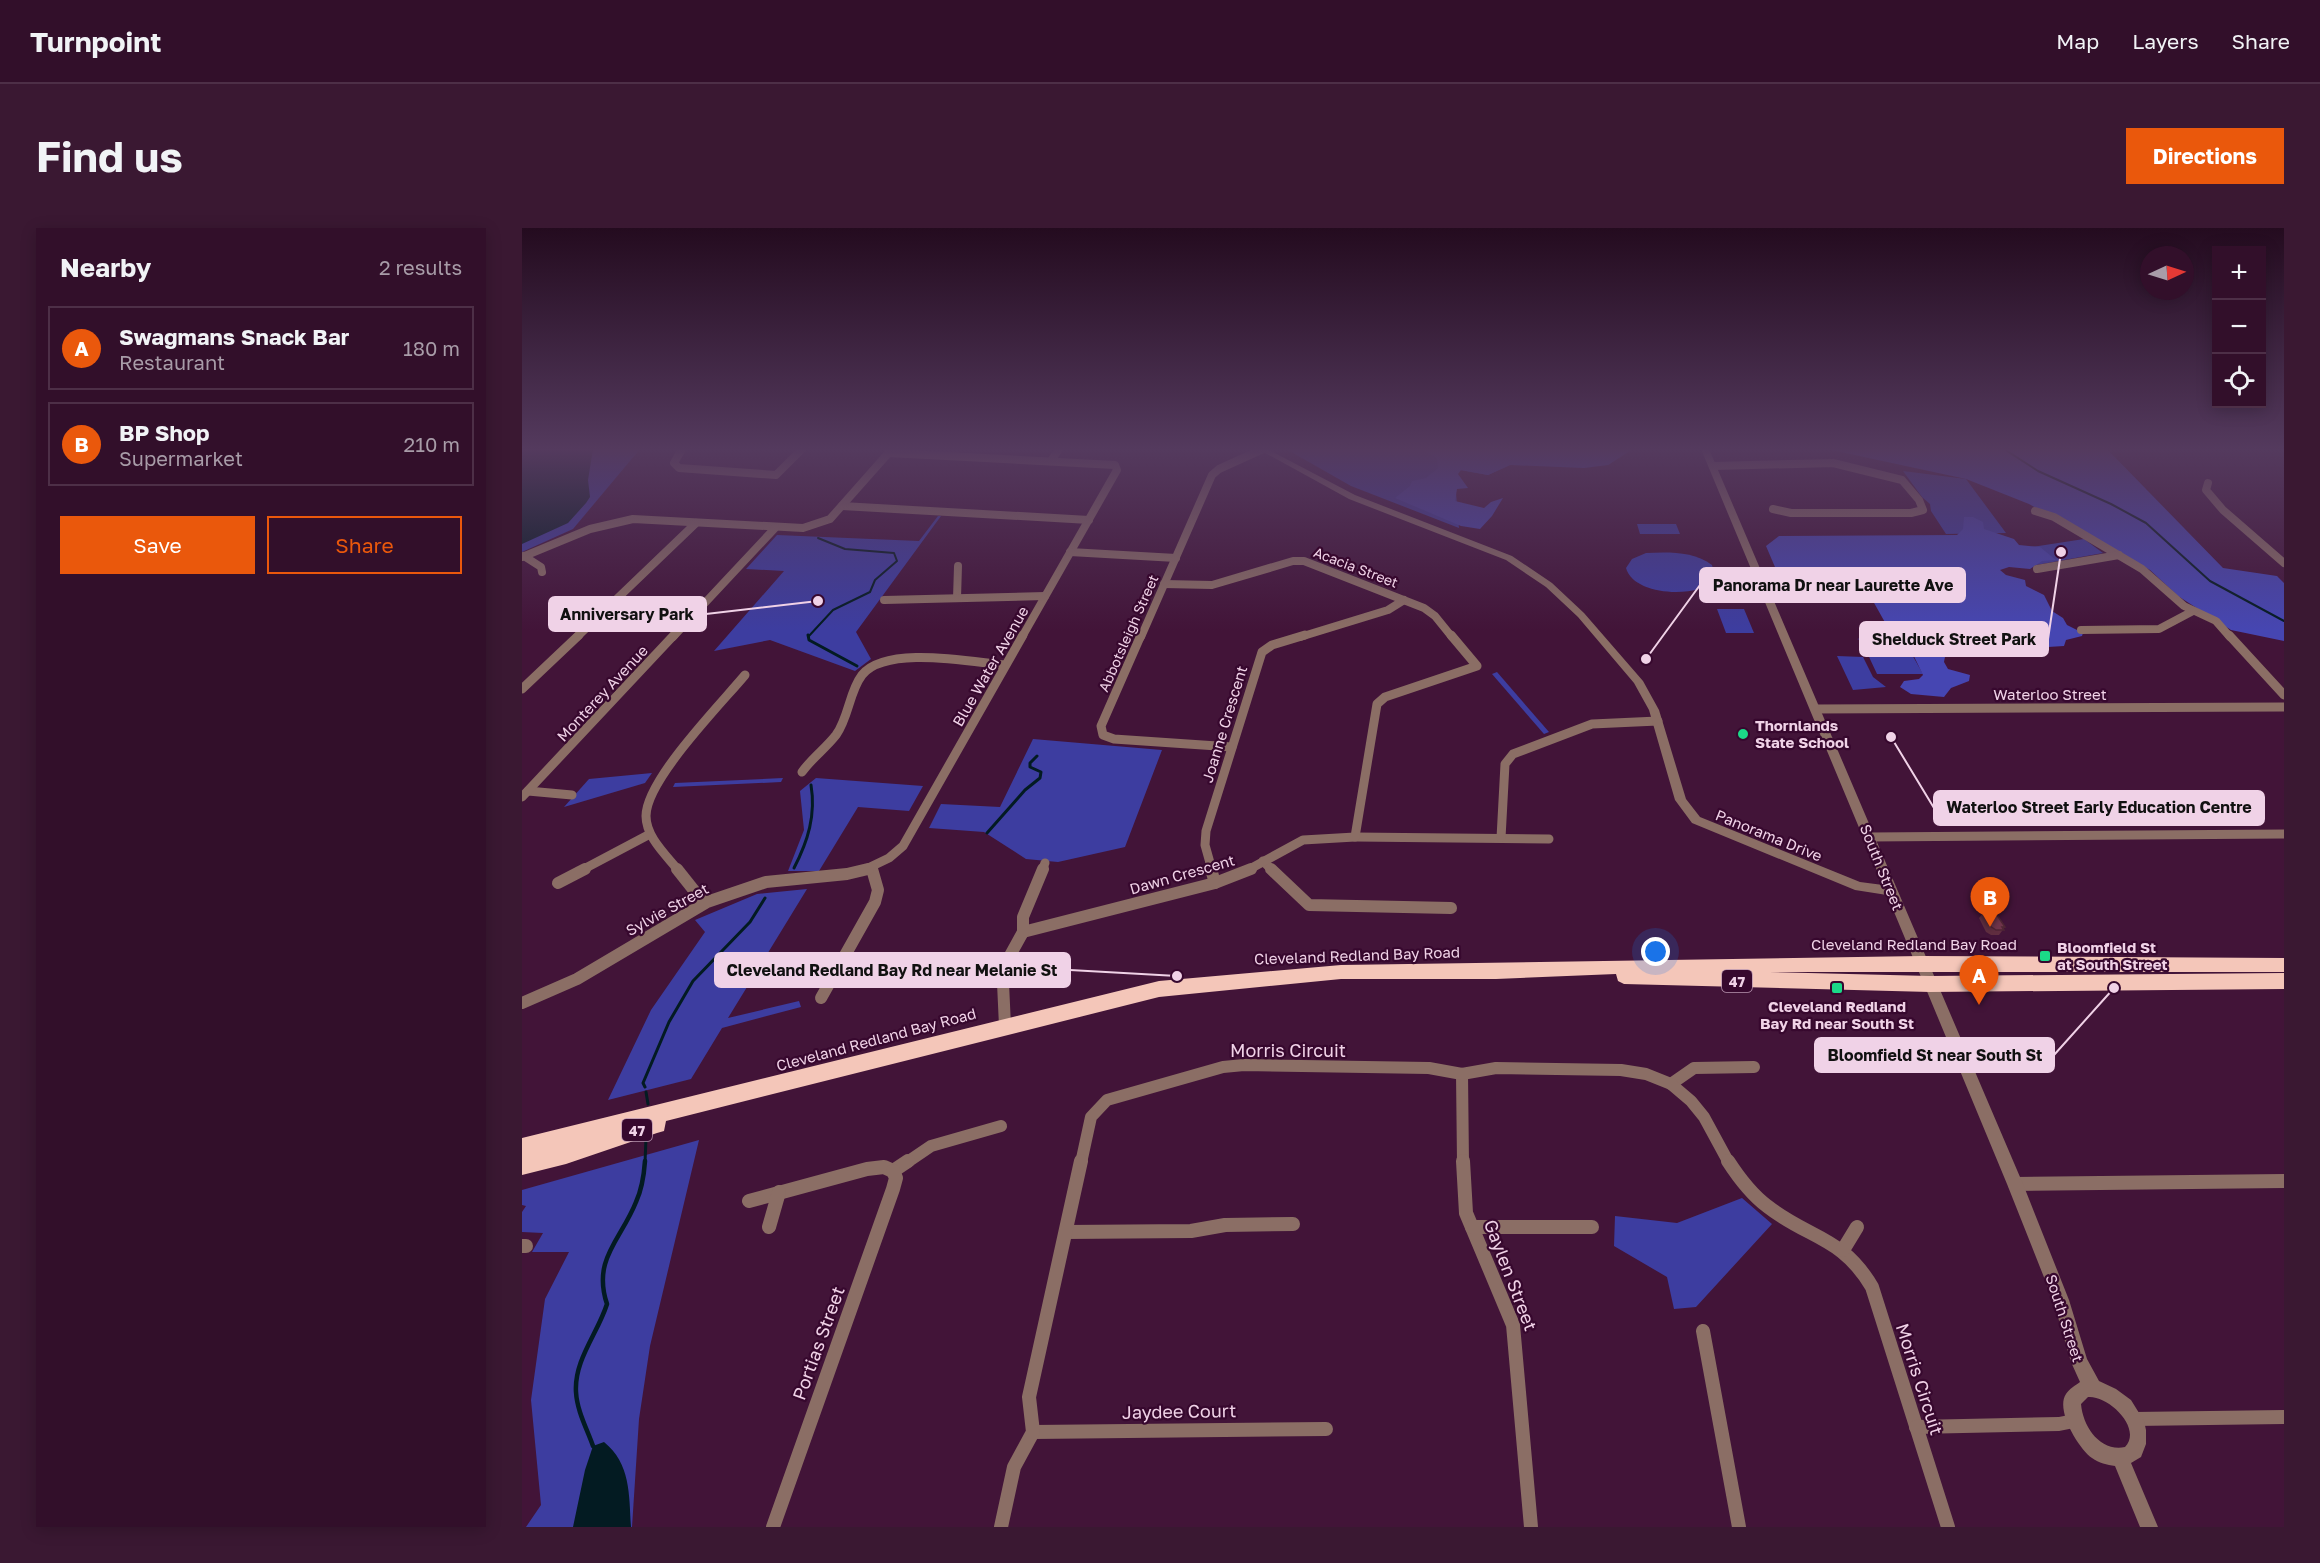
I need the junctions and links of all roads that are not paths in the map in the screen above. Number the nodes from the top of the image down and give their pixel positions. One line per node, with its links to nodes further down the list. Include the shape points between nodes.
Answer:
1 (839, 510): 13 (street, via 818,525)
2 (911, 510): 11 (street)
3 (1094, 510): 11 (street, Blue Water Avenue)
4 (1198, 510): 17 (street, Abbotsleigh Street)
5 (1385, 510): 35 (street, Panorama Drive, via 1486,548 1529,570 1581,615 1624,662 1650,700)
6 (1731, 510): 34 (street, South Street)
7 (1776, 510): 8 (street, via 1911,513)
8 (1923, 510)
9 (2221, 510): 18 (street)
10 (2035, 511): 15 (street, via 2054,517)
11 (1089, 519): 14 (street, Blue Water Avenue)
12 (696, 523): 13 (street); 16 (street, via 614,521 584,529); 31 (street)
13 (775, 528): 38 (street, Monterey Avenue)
14 (1070, 552): 17 (street); 23 (street, Blue Water Avenue)
15 (2119, 555): 20 (street); 27 (street)
16 (523, 557): 21 (street, via 541,567)
17 (1176, 558): 22 (street, Abbotsleigh Street)
18 (2284, 563)
19 (958, 566): 24 (street)
20 (2037, 569)
21 (542, 572)
22 (1164, 584): 26 (street, Acacia Street, via 1212,585 1304,561); 36 (street, Abbotsleigh Street, via 1101,726 1103,735)
23 (1045, 596): 24 (street); 29 (street, Blue Water Avenue)
24 (957, 598): 25 (street)
25 (884, 600)
26 (1404, 600): 36 (street, Joanne Crescent, via 1388,610 1272,645 1262,652); 42 (street, Acacia Street, via 1435,616 1478,666 1385,697 1377,704)
27 (2193, 611): 28 (street, via 2159,629); 32 (street, via 2216,621)
28 (2081, 630)
29 (1005, 666): 37 (street, via 899,658 869,668 841,728); 48 (street, Blue Water Avenue, via 903,846)
30 (745, 675): 40 (street, via 659,780 648,806)
31 (522, 689)
32 (2284, 694)
33 (2284, 707): 34 (street, Waterloo Street)
34 (1816, 709): 43 (street, South Street)
35 (1658, 721): 44 (street, via 1592,724 1513,754 1505,764); 51 (street, Panorama Drive, via 1681,800 1696,820 1859,887)
36 (1232, 747): 50 (street, Joanne Crescent, via 1206,831 1205,845)
37 (802, 772)
38 (525, 794): 39 (street)
39 (572, 795)
40 (650, 834): 49 (street); 52 (street)
41 (2284, 834): 43 (street)
42 (1354, 837): 44 (street, Dawn Crescent); 46 (street, Dawn Crescent, via 1303,840)
43 (1870, 837): 51 (street, South Street)
44 (1501, 838): 45 (street, Dawn Crescent)
45 (1549, 839)
46 (1263, 861): 50 (street, Dawn Crescent); 53 (street, via 1309,905)
47 (1045, 863): 54 (street, via 1023,917)
48 (872, 868): 52 (street, Sylvie Street, via 844,877 758,884); 60 (street, via 878,890 875,902)
49 (558, 883)
50 (1215, 884): 54 (street, Dawn Crescent)
51 (1891, 891): 55 (street, South Street)
52 (704, 903): 61 (street, Sylvie Street, via 556,988)
53 (1450, 908)
54 (1023, 932): 62 (street, via 1007,961)
55 (1921, 963): 56 (highway, Cleveland Redland Bay Road / 47); 57 (highway, Cleveland Redland Bay Road / 47, via 1588,967); 59 (street, South Street)
56 (2284, 965)
57 (1545, 971): 59 (highway, Cleveland Redland Bay Road / 47, via 1666,980); 62 (highway, Cleveland Redland Bay Road / 47, via 1342,972 1240,979 1159,989)
58 (2284, 981): 59 (highway, Cleveland Redland Bay Road / 47)
59 (1930, 984): 74 (street, South Street)
60 (821, 998)
61 (522, 1003)
62 (1005, 1026): 66 (highway, Cleveland Redland Bay Road / 47)
63 (1754, 1067): 65 (street, via 1694,1068)
64 (1462, 1074): 65 (street, Morris Circuit, via 1496,1068 1621,1070); 79 (street, Gaylen Street, via 1463,1198); 82 (street, Morris Circuit, via 1429,1068 1244,1065 1223,1067 1107,1100 1091,1117)
65 (1671, 1084): 83 (street, Morris Circuit, via 1704,1117 1743,1184 1767,1207)
66 (751, 1092): 68 (highway, Cleveland Redland Bay Road / 47); 70 (highway, Cleveland Redland Bay Road / 47)
67 (1001, 1126): 72 (street, via 931,1146)
68 (522, 1148)
69 (522, 1153): 70 (highway, via 564,1142 570,1144)
70 (566, 1154): 71 (highway, Cleveland Redland Bay Road / 47)
71 (522, 1165)
72 (893, 1171): 75 (street, via 884,1167 867,1169); 93 (street, Portias Street, via 893,1189)
73 (2284, 1181): 74 (street)
74 (2014, 1184): 85 (street, South Street, via 2061,1300 2077,1357)
75 (779, 1192): 76 (street); 78 (street)
76 (749, 1201)
77 (1293, 1224): 82 (street, via 1225,1225 1191,1231)
78 (769, 1227)
79 (1472, 1227): 80 (street); 95 (street, Gaylen Street, via 1513,1325)
80 (1592, 1227)
81 (1857, 1227): 83 (street)
82 (1066, 1232): 91 (street, Morris Circuit, via 1029,1397)
83 (1843, 1250): 89 (street, Morris Circuit, via 1859,1265 1872,1287)
84 (1703, 1331): 96 (street)
85 (2093, 1388): 87 (street, via 2116,1398); 88 (street, via 2077,1393 2072,1400)
86 (2284, 1417): 87 (street)
87 (2134, 1419): 92 (street, via 2137,1445 2131,1454)
88 (2074, 1421): 89 (street); 92 (street, via 2093,1447)
89 (1916, 1427): 97 (street, Morris Circuit)
90 (1326, 1429): 91 (street, Jaydee Court)
91 (1033, 1432): 94 (street, via 1014,1467)
92 (2120, 1457): 98 (street)
93 (773, 1527)
94 (1000, 1527)
95 (1531, 1527)
96 (1739, 1527)
97 (1948, 1527)
98 (2149, 1527)

